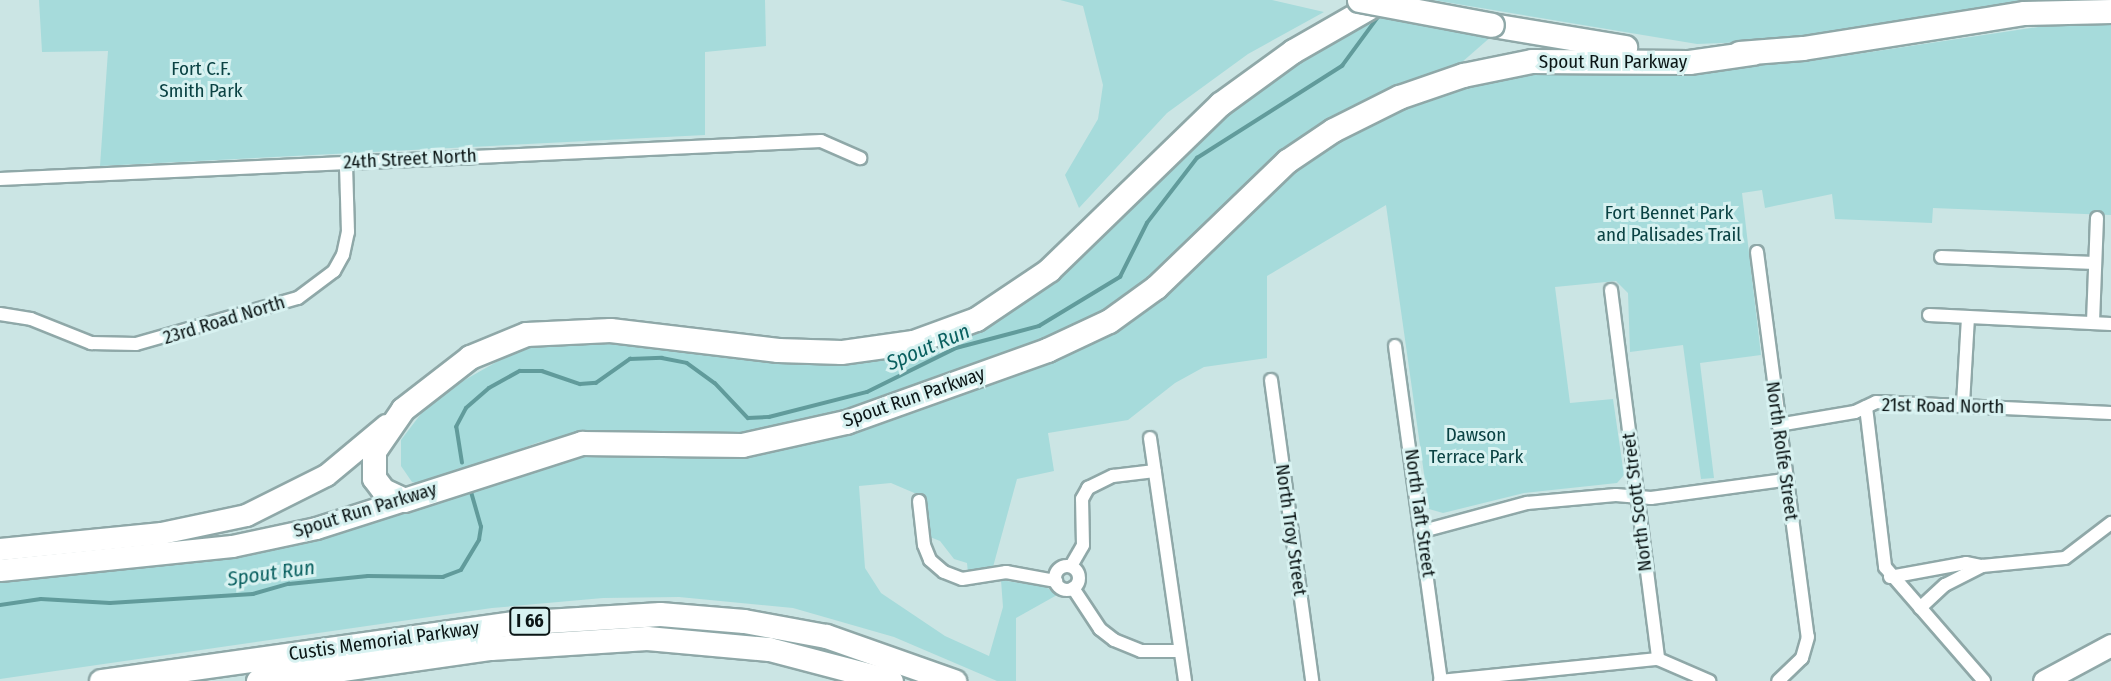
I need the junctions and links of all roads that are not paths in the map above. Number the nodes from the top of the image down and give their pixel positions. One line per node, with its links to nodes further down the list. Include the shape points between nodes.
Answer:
1 (1359, 0): 4 (highway, bridge, via 1632,49)
2 (1382, 0): 22 (highway, Spout Run Parkway, via 1293,51 1237,90 1180,139 1049,270 1005,302 960,326 898,345 826,352 610,330 539,332 470,357)
3 (2111, 11): 4 (highway, via 2024,13)
4 (1752, 53): 29 (highway, Spout Run Parkway, via 1689,62 1548,60 1437,83 1366,112 1303,149 1246,195 1133,306 1056,346 925,396 789,438 728,445 582,443)
5 (860, 158): 6 (street, 24th Street North, via 821,141)
6 (346, 163): 7 (street, 24th Street North); 13 (street, 23rd Road North, via 348,232 343,256 334,271 298,298 136,344 91,343 31,319)
7 (0, 179)
8 (2097, 218): 11 (street)
9 (1757, 252): 24 (street, North Rolfe Street)
10 (1941, 257): 11 (street)
11 (2095, 263): 16 (street)
12 (1611, 289): 28 (street, North Scott Street)
13 (0, 314)
14 (1929, 315): 15 (street)
15 (1968, 317): 16 (street); 20 (street)
16 (2093, 322): 17 (street)
17 (2111, 324)
18 (1395, 346): 32 (street, North Taft Street)
19 (1271, 380): 50 (street, North Troy Street)
20 (1963, 404): 21 (street, 21st Road North, via 1876,402); 23 (street, 21st Road North)
21 (1866, 407): 24 (street, 21st Road North); 37 (street, via 1885,567)
22 (403, 410): 29 (highway, via 377,444 371,467 379,486); 33 (main road, Spout Run Parkway, via 326,475 246,515 162,533)
23 (2111, 412)
24 (1778, 425): 27 (street, North Rolfe Street)
25 (1150, 438): 26 (street)
26 (1155, 471): 34 (street, via 1113,476 1088,488 1082,499 1083,545); 42 (street)
27 (1785, 480): 28 (street); 54 (street, North Rolfe Street, via 1807,648 1797,665)
28 (1637, 497): 32 (street, via 1527,503); 43 (street, North Scott Street)
29 (404, 500): 36 (main road, Spout Run Parkway, via 316,528 232,546)
30 (919, 501): 38 (street, via 924,545 930,560 944,572 962,579 1006,572)
31 (2111, 523): 35 (street, via 2065,558)
32 (1423, 531): 51 (street, North Taft Street)
33 (0, 549)
34 (1071, 566): 38 (street, via 1058,570); 39 (street, via 1079,577)
35 (1982, 566): 37 (street, via 1966,563); 40 (street, via 1945,585)
36 (0, 570)
37 (1891, 577): 40 (street)
38 (1056, 581): 39 (street, via 1064,589)
39 (1073, 588): 42 (street, via 1100,629 1114,640 1142,651)
40 (1920, 608): 55 (street)
41 (2111, 645): 56 (main road)
42 (1180, 651): 49 (street)
43 (1658, 659): 44 (street); 53 (street)
44 (1583, 666): 51 (street); 52 (street)
45 (101, 681): 48 (highway, Custis Memorial Parkway / I 66, via 513,623 660,614 744,621 825,636)
46 (258, 681): 47 (highway, Custis Memorial Parkway / I 66, via 491,648 647,638 769,649)
47 (891, 681)
48 (954, 681)
49 (1185, 681)
50 (1312, 681)
51 (1441, 681)
52 (1584, 681)
53 (1709, 681)
54 (1778, 681)
55 (1983, 681)
56 (2044, 681)

